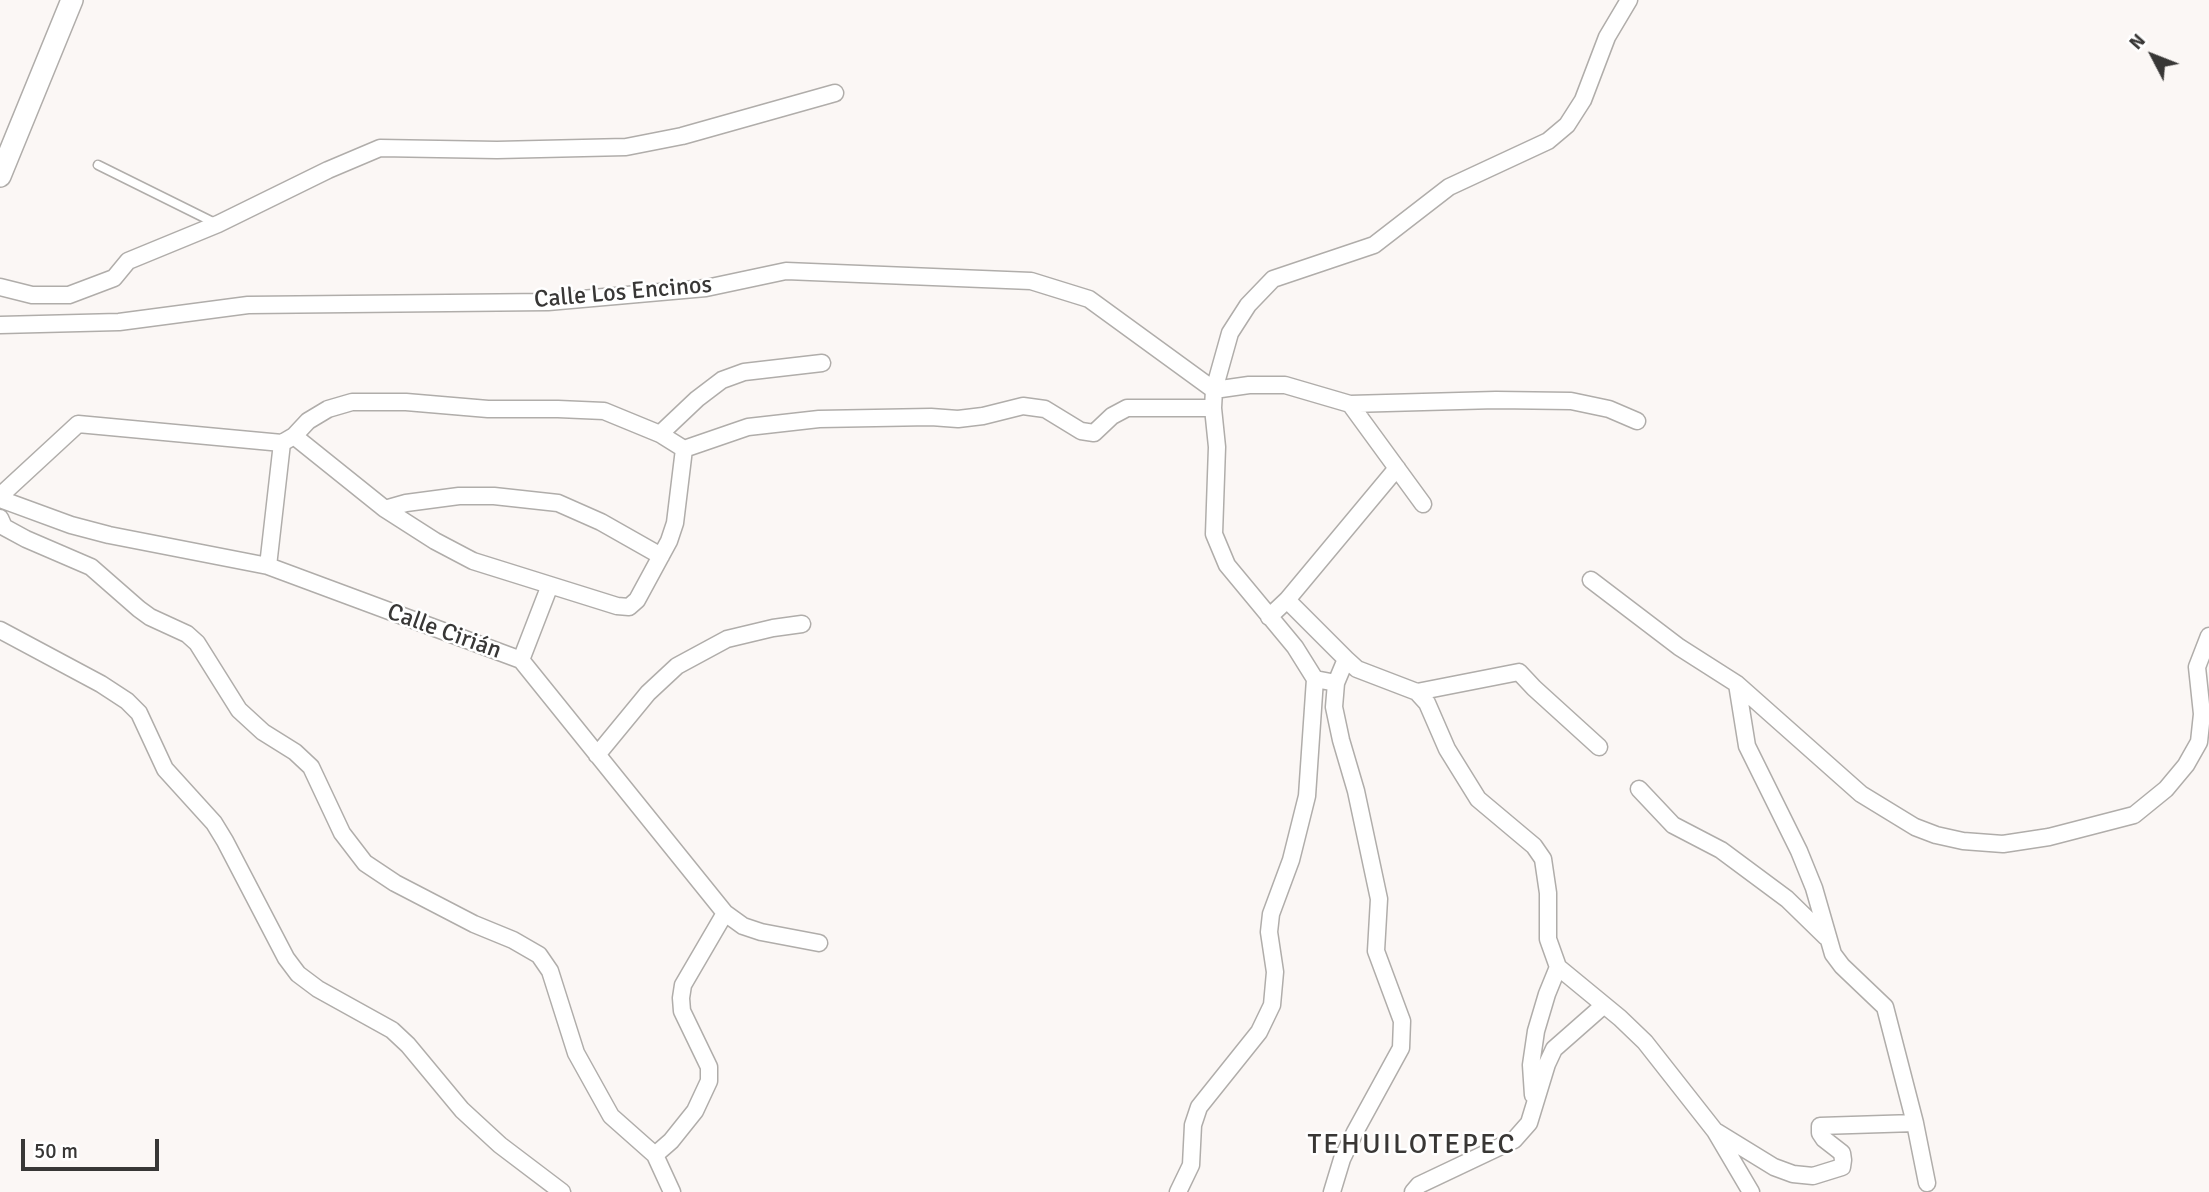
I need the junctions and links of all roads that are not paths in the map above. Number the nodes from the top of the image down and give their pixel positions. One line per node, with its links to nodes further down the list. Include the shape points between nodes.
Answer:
1 (72, 0): 5 (street)
2 (1629, 0): 10 (street, via 1567,125 1548,141 1449,187 1374,245 1273,279 1248,304 1230,333)
3 (835, 93): 6 (street, via 626,147 380,148)
4 (98, 165): 6 (lane)
5 (0, 176)
6 (218, 224): 7 (street, via 128,261 114,278 69,295 33,295)
7 (0, 287)
8 (0, 325): 10 (street, Calle Los Encinos, via 119,322 248,305 548,302 706,288 786,271 1031,281 1089,299)
9 (822, 363): 14 (street, via 744,372 722,380)
10 (1214, 390): 11 (street, via 1285,385); 12 (street)
11 (1350, 404): 13 (street, via 1571,401); 17 (street)
12 (1213, 408): 16 (street, via 1127,408 1094,433 1081,431 1045,409 1023,406 958,419 819,419 748,427); 27 (street, via 1217,447 1214,534 1227,565)
13 (1637, 421)
14 (660, 434): 15 (street, via 604,411 352,402 328,409); 16 (street)
15 (288, 440): 18 (street, via 78,424); 20 (street); 23 (street)
16 (684, 449): 22 (street, via 674,523)
17 (1397, 468): 19 (street); 26 (street)
18 (0, 497): 23 (street, Calle Cirián, via 109,535)
19 (1423, 504)
20 (386, 509): 22 (street, via 459,496 558,503); 25 (street, via 472,561)
21 (0, 519): 48 (street, via 4,527 26,539 91,567 150,617 197,643 239,710 311,767 342,833 365,863 395,883 539,955 550,971 576,1053 611,1115)
22 (661, 556): 25 (street, via 629,607)
23 (268, 566): 32 (street, Calle Cirián)
24 (1591, 580): 35 (street, via 1679,647)
25 (550, 585): 32 (street)
26 (1287, 600): 27 (street); 31 (street)
27 (1269, 617): 33 (street)
28 (802, 624): 38 (street, via 727,639 677,666 648,693)
29 (0, 630): 50 (street, via 127,701 139,713 165,769 214,823 298,974 392,1030 472,1119)
30 (2209, 636): 35 (street, via 2197,667 2202,714 2199,743 2166,789 2134,815 2003,844 1963,841 1915,827 1861,793)
31 (1346, 659): 34 (street); 36 (street, via 1357,669)
32 (521, 660): 38 (street, Calle Cirián)
33 (1315, 679): 34 (street); 52 (street, via 1307,796 1271,914 1272,1005 1239,1060 1199,1107 1191,1165)
34 (1336, 683): 53 (street, via 1334,707 1378,899 1376,951 1402,1021 1401,1048 1342,1159)
35 (1737, 684): 41 (street, via 1747,746 1804,863)
36 (1417, 692): 37 (street, via 1518,672); 43 (street, via 1478,799 1543,859 1548,939)
37 (1599, 747)
38 (597, 755): 40 (street, Calle Cirián)
39 (1639, 789): 41 (street, via 1673,825 1721,850 1787,899)
40 (725, 913): 42 (street, Calle Cirián, via 761,932); 48 (street, via 681,998 682,1012 709,1067 709,1081 695,1111)
41 (1828, 939): 46 (street, via 1842,966 1885,1007)
42 (819, 943)
43 (1558, 967): 44 (street); 45 (street, via 1536,1031 1531,1065)
44 (1604, 1005): 45 (street, via 1554,1049); 47 (street, via 1645,1042)
45 (1534, 1104): 54 (street, via 1529,1123 1514,1140)
46 (1915, 1124): 47 (street, via 1820,1126 1824,1139 1842,1153 1842,1167 1812,1176 1774,1167); 49 (street)
47 (1714, 1131): 55 (street)
48 (655, 1155): 51 (street)
49 (1927, 1183)
50 (562, 1192)
51 (672, 1192)
52 (1178, 1192)
53 (1332, 1192)
54 (1413, 1192)
55 (1751, 1192)

